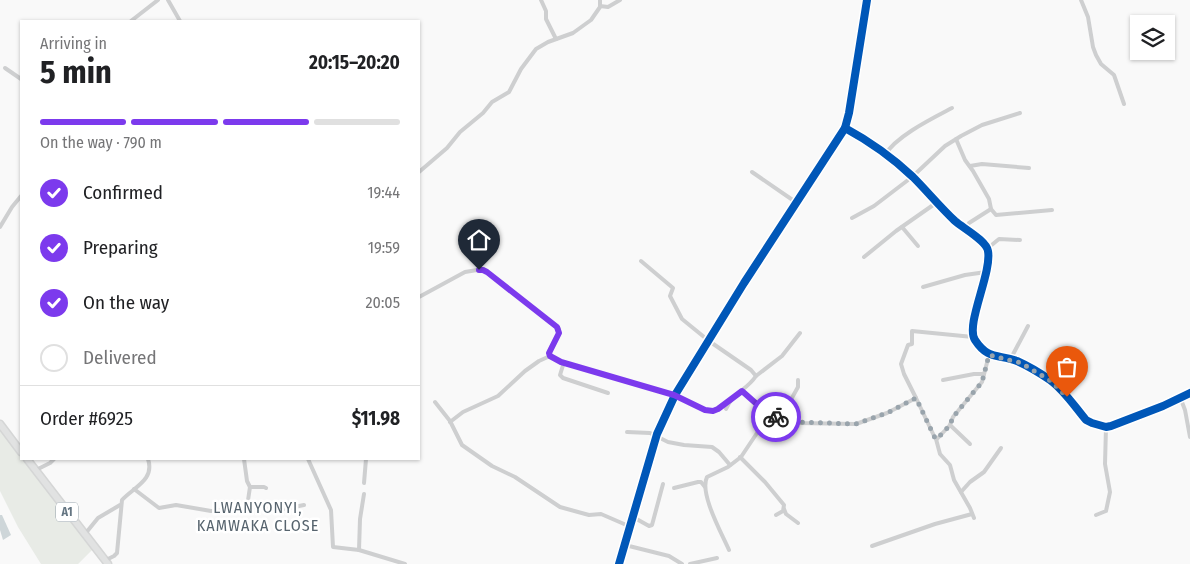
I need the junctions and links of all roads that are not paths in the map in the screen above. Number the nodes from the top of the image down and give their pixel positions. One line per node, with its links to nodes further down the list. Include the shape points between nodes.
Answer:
1 (158, 0): 9 (street)
2 (168, 0): 10 (street)
3 (541, 0): 11 (street)
4 (600, 0): 8 (street)
5 (620, 0): 8 (street, via 608,7)
6 (867, 0): 17 (street)
7 (1081, 0): 14 (street, via 1096,55 1114,75)
8 (600, 6): 11 (street, via 591,20 573,33)
9 (132, 20)
10 (179, 20)
11 (556, 39): 22 (street, via 536,49 509,92 492,102)
12 (5, 68): 13 (street)
13 (20, 78)
14 (1124, 104)
15 (952, 108): 19 (street, via 916,129)
16 (1020, 113): 18 (street, via 982,125)
17 (845, 128): 19 (street); 26 (street)
18 (956, 139): 20 (street); 24 (street)
19 (885, 155): 24 (street)
20 (970, 166): 21 (street); 28 (street, via 989,199)
21 (1029, 168)
22 (420, 171)
23 (752, 172): 26 (street)
24 (912, 176): 27 (street); 30 (street, via 874,206)
25 (20, 197): 32 (street)
26 (797, 203): 45 (street)
27 (936, 203): 31 (street); 33 (street)
28 (991, 209): 29 (street, via 996,215); 33 (street)
29 (1052, 210)
30 (852, 218)
31 (902, 227): 35 (street); 37 (street)
32 (0, 228)
33 (965, 229): 36 (street)
34 (1020, 240): 36 (street, via 999,239)
35 (918, 246)
36 (988, 248): 39 (street)
37 (864, 258)
38 (641, 261): 45 (street, via 673,288 670,296 681,318)
39 (986, 272): 40 (street); 44 (street)
40 (923, 287)
41 (420, 295): 47 (street, via 465,272 483,270 559,329)
42 (1028, 326): 48 (street)
43 (800, 333): 51 (street, via 782,356)
44 (973, 337): 46 (street); 59 (street, via 912,331 912,344 906,348 901,364)
45 (709, 341): 51 (street); 57 (street)
46 (989, 355): 48 (street); 50 (street)
47 (550, 356): 49 (street); 65 (street, via 525,371 498,396 463,412)
48 (1010, 360): 68 (street, via 1051,381 1086,420)
49 (564, 362): 55 (street, via 562,378); 57 (street)
50 (984, 374): 53 (street); 67 (street, via 982,382)
51 (756, 376): 54 (street)
52 (798, 380): 64 (street)
53 (943, 380)
54 (742, 391): 61 (street); 63 (street)
55 (608, 393)
56 (1190, 393): 58 (street)
57 (674, 395): 61 (street, via 705,410 713,411); 70 (street)
58 (1180, 397): 68 (street); 71 (street, via 1186,410)
59 (916, 398): 64 (street, via 856,424 798,422); 72 (street)
60 (435, 402): 65 (street)
61 (729, 402): 62 (street)
62 (726, 409)
63 (769, 415): 64 (street); 76 (street)
64 (783, 418)
65 (450, 422): 102 (street, via 466,448 560,508 589,515 601,514)
66 (0, 424): 75 (highway)
67 (950, 425): 72 (street); 73 (street)
68 (1106, 427): 99 (street, via 1110,492 1108,508)
69 (627, 432): 70 (street, via 650,433)
70 (656, 437): 83 (street, via 684,445 712,447); 100 (street)
71 (1190, 437)
72 (936, 439): 92 (street, via 940,454 950,465)
73 (970, 444)
74 (1001, 448): 92 (street, via 984,472)
75 (20, 451)
76 (740, 457): 83 (street); 97 (street)
77 (28, 460): 84 (highway, A1)
78 (53, 460): 84 (street)
79 (148, 460): 91 (street, via 148,476)
80 (244, 460): 88 (street)
81 (308, 460): 106 (street, via 331,510 333,547)
82 (366, 460): 85 (street)
83 (730, 465): 87 (street, via 707,477)
84 (36, 470): 103 (highway, A1)
85 (364, 483)
86 (663, 484): 100 (street, via 652,525)
87 (705, 486): 90 (street, via 698,482); 107 (street)
88 (250, 487): 89 (street); 96 (street)
89 (266, 488)
90 (674, 488)
91 (134, 489): 94 (street); 96 (street, via 159,508 176,505 226,511)
92 (962, 492): 105 (street, via 973,516 935,524)
93 (364, 494): 106 (street)
94 (120, 504): 103 (street, via 98,518); 110 (street, via 116,553)
95 (304, 505): 96 (street, via 279,510)
96 (248, 507)
97 (784, 508): 98 (street); 101 (street, via 786,514)
98 (776, 515)
99 (1096, 515)
100 (633, 518): 102 (street)
101 (798, 523)
102 (631, 527): 104 (street)
103 (85, 534): 110 (highway, A1)
104 (625, 545): 113 (street); 114 (street, via 669,556)
105 (872, 546)
106 (359, 550): 108 (street)
107 (729, 550)
108 (382, 558): 111 (street); 112 (street)
109 (717, 558): 115 (street)
110 (107, 562)
111 (383, 564)
112 (405, 564)
113 (619, 564)
114 (682, 564)
115 (690, 564)

